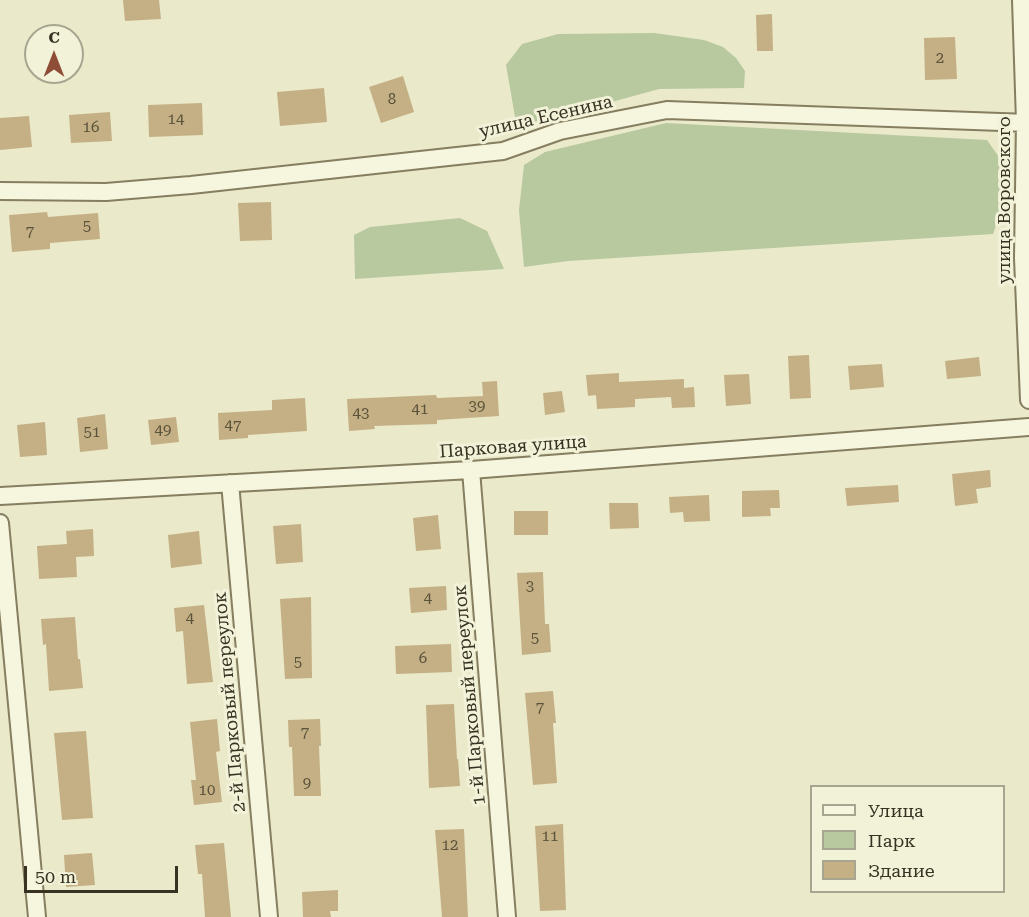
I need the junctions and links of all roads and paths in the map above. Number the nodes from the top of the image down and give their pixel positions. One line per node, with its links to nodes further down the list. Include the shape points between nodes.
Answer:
1 (1021, 0): 2 (street, улица Воровского)
2 (1027, 122): 3 (street, улица Есенина, via 667,110 560,131 504,151 106,192); 4 (street, улица Воровского, via 1023,258)
3 (0, 191)
4 (1029, 400)
5 (1029, 427): 6 (street, Парковая улица)
6 (471, 470): 7 (street, Парковая улица); 12 (street, 1-й Парковый переулок)
7 (230, 483): 8 (street, Парковая улица); 11 (street, 2-й Парковый переулок)
8 (0, 496)
9 (0, 523): 10 (street)
10 (37, 917)
11 (269, 917)
12 (507, 917)

